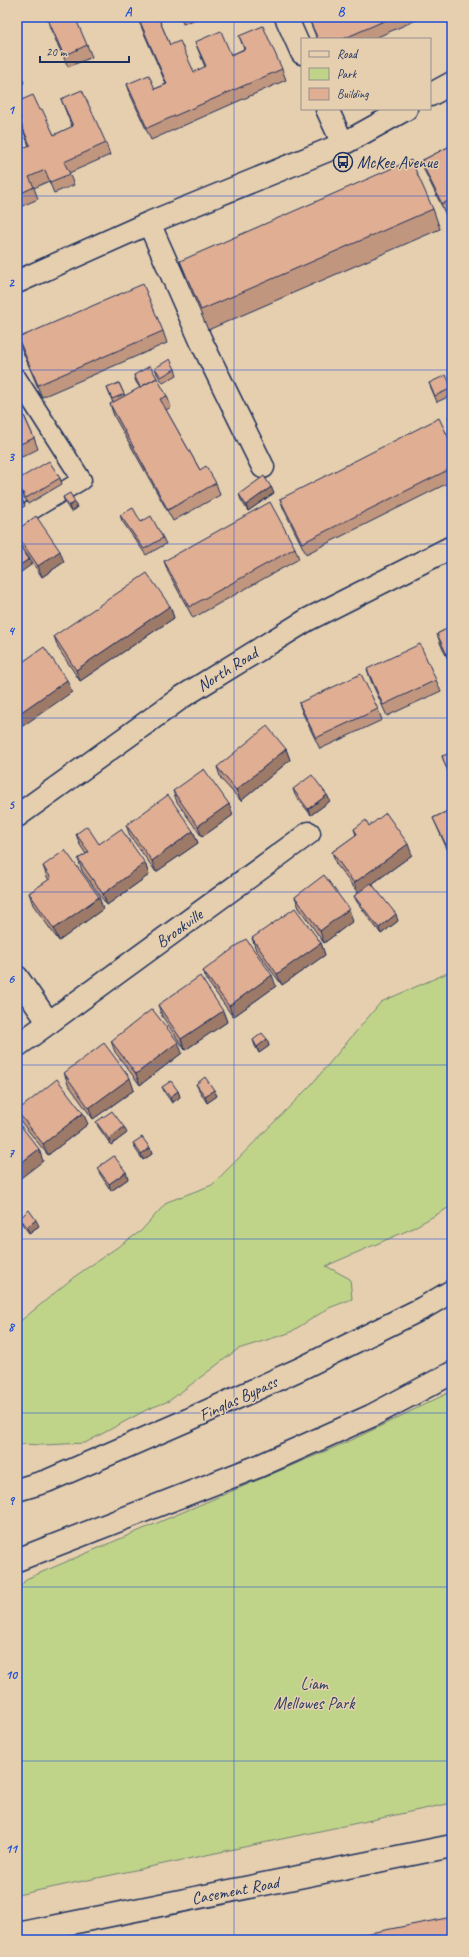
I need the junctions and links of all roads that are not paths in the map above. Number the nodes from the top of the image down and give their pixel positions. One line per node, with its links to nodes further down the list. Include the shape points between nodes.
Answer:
1 (286, 17): 2 (street)
2 (301, 52)
3 (452, 83): 4 (street)
4 (431, 94)
5 (327, 110): 7 (street)
6 (404, 110): 7 (street)
7 (343, 144): 8 (street)
8 (149, 223): 9 (street); 11 (street, via 202,343)
9 (17, 282)
10 (17, 378): 12 (lane, via 82,480)
11 (263, 467)
12 (17, 519)
13 (452, 547): 14 (street, North Road, via 307,620 189,693)
14 (17, 816)
15 (309, 833): 17 (street, Brookville)
16 (17, 977): 17 (street)
17 (48, 1023): 18 (street, Brookville)
18 (17, 1046)
19 (452, 1280): 21 (street)
20 (452, 1291): 21 (street, Finglas Bypass)
21 (300, 1369): 25 (street, Finglas Bypass, via 47,1481)
22 (452, 1373): 24 (street)
23 (452, 1384): 24 (street)
24 (371, 1416): 26 (street, via 259,1466)
25 (17, 1490)
26 (17, 1560)
27 (452, 1846): 28 (street, Casement Road)
28 (17, 1934)

